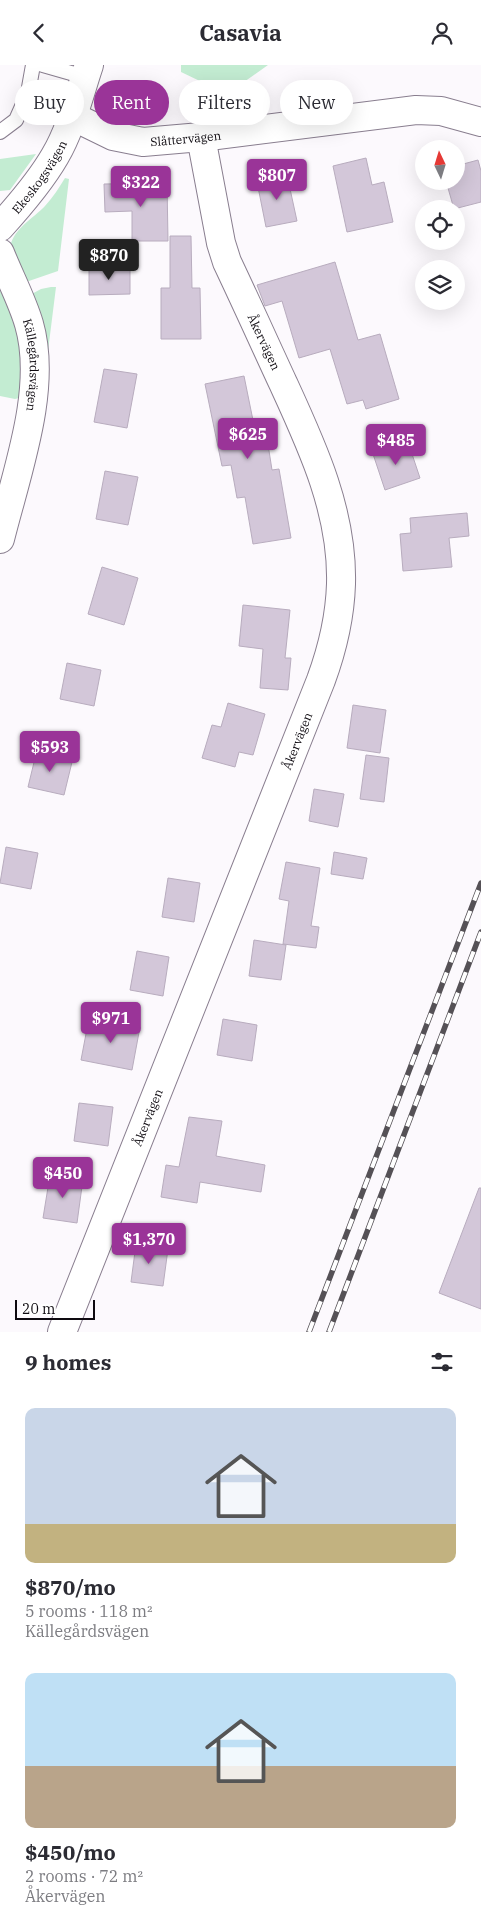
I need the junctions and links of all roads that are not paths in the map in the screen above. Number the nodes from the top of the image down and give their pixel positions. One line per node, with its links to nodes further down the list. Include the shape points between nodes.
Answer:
1 (33, 65): 7 (lane, via 28,93 16,120)
2 (43, 65): 3 (lane)
3 (87, 71)
4 (84, 122): 8 (street, Slåttervägen, via 127,140 143,142)
5 (481, 122): 8 (street, Slåttervägen, via 441,111 416,110)
6 (68, 125): 9 (street, Ekeskogsvägen, via 55,155 33,189)
7 (0, 132)
8 (201, 137): 12 (street, Åkervägen, via 221,243 326,485 339,550 341,586 334,637 321,680)
9 (0, 227)
10 (0, 253): 11 (street, Källegårdsvägen, via 29,325 35,361 28,431)
11 (0, 539)
12 (62, 1332)

